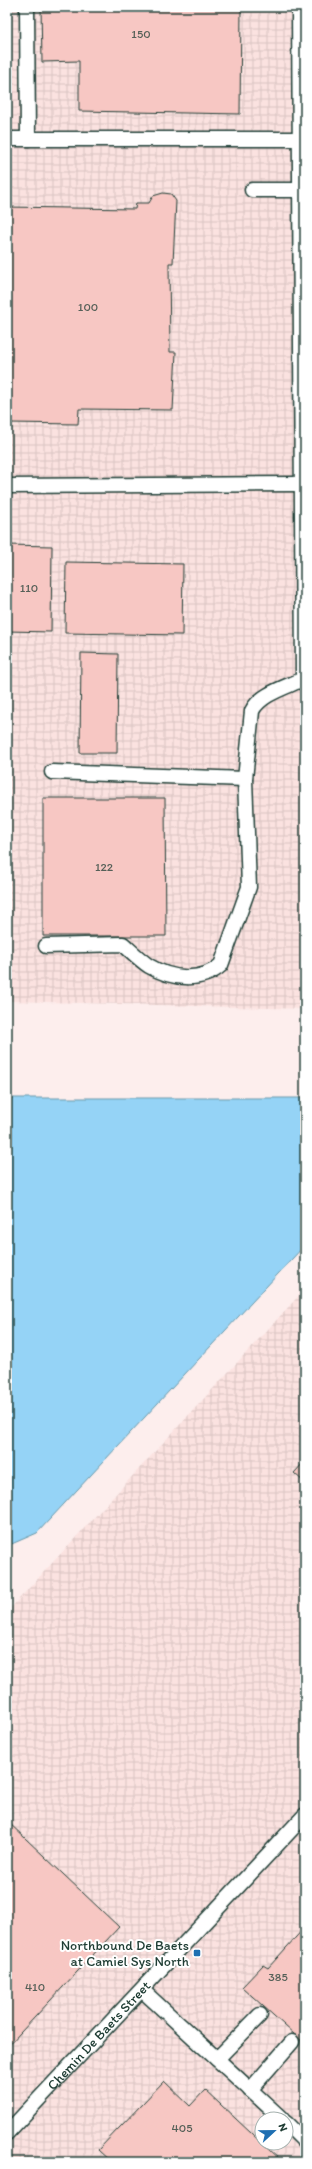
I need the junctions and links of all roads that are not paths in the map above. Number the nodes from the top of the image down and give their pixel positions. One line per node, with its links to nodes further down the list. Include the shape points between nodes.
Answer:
1 (27, 7): 5 (street)
2 (299, 7): 3 (street)
3 (302, 86): 6 (street)
4 (7, 139): 5 (street)
5 (28, 139): 6 (street)
6 (300, 139): 8 (street)
7 (252, 190): 8 (street)
8 (301, 190): 9 (street)
9 (303, 317): 10 (street)
10 (303, 423): 11 (street)
11 (302, 484): 12 (street); 13 (street)
12 (7, 486)
13 (304, 681): 15 (street, via 255,704)
14 (52, 772): 15 (street)
15 (244, 780): 16 (street, via 249,887 221,965 212,973 182,978 162,972 149,966 123,944)
16 (46, 946)
17 (305, 1815): 18 (street, Chemin De Baets Street)
18 (142, 1990): 21 (street); 24 (street, Chemin De Baets Street)
19 (260, 2015): 21 (street)
20 (292, 2042): 22 (street)
21 (217, 2059): 22 (street)
22 (250, 2090): 23 (street)
23 (273, 2111)
24 (7, 2133)

